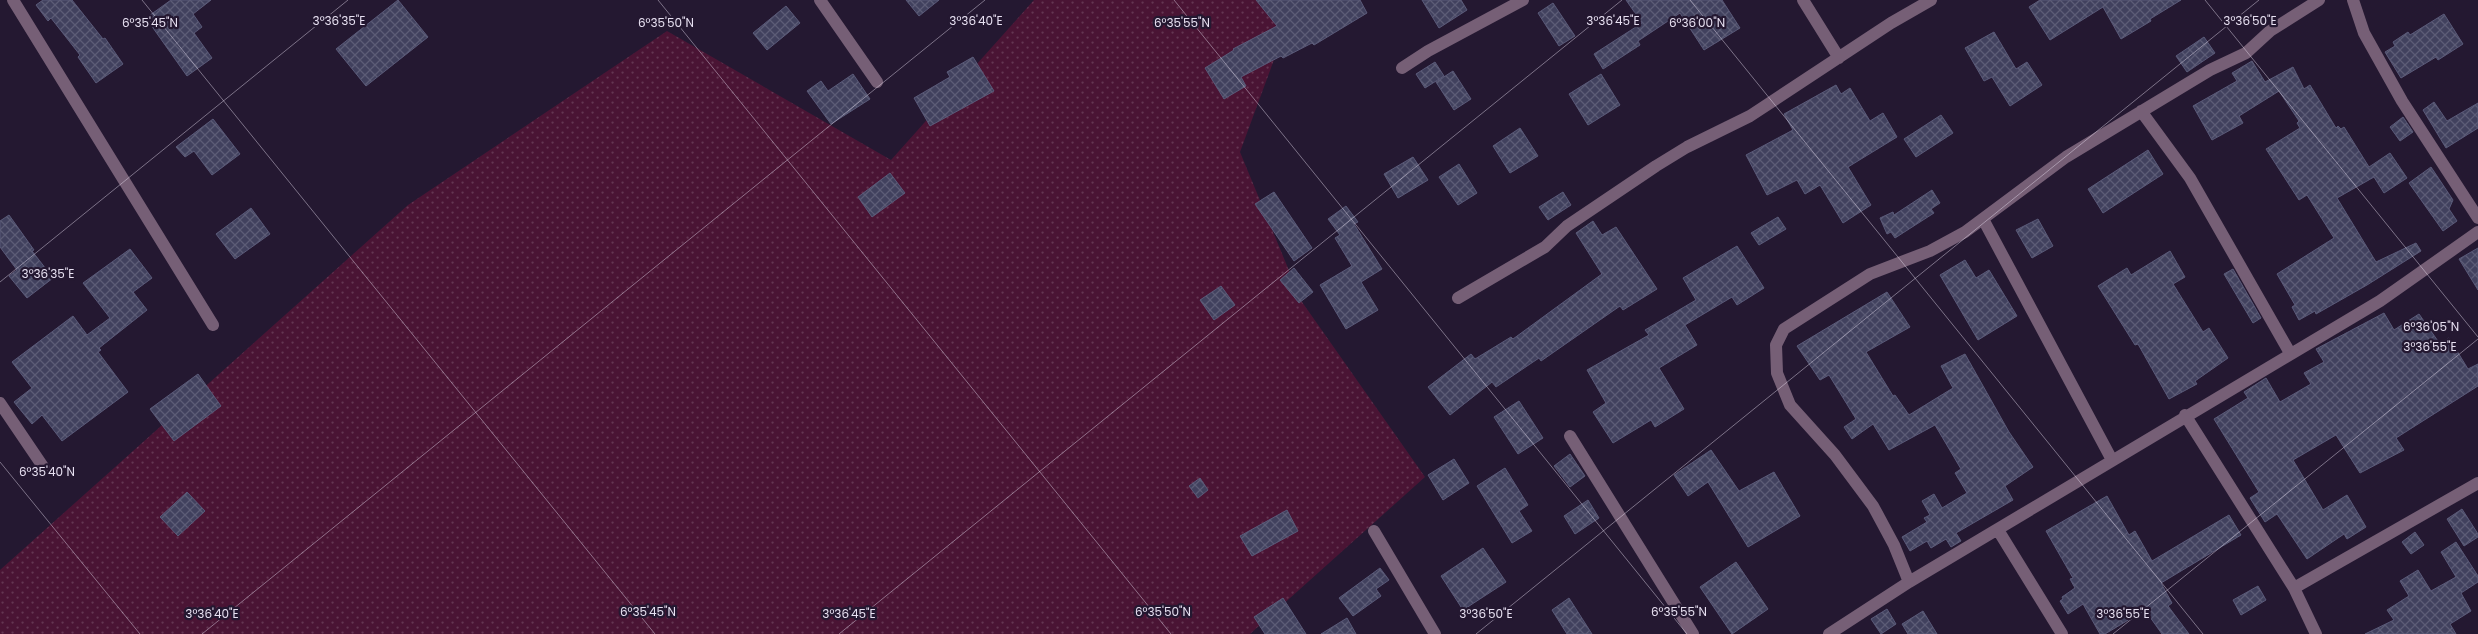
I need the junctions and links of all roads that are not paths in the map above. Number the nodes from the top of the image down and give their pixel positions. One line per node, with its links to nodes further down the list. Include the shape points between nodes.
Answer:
1 (13, 0): 16 (street)
2 (820, 0): 10 (street)
3 (1524, 0): 9 (street)
4 (1803, 0): 8 (street)
5 (1931, 0): 8 (street)
6 (2320, 0): 11 (street, via 2270,31 2246,53)
7 (2353, 0): 12 (street, via 2364,33 2402,101)
8 (1839, 58): 15 (street, via 1750,116 1686,147 1567,226 1545,247)
9 (1402, 68)
10 (877, 82)
11 (2140, 111): 13 (street, via 2066,157); 17 (street, via 2190,178)
12 (2478, 218)
13 (1983, 219): 21 (street); 26 (street, via 1937,247 1870,274 1784,329 1776,346 1777,373 1790,404 1835,455 1873,506)
14 (2478, 232): 17 (street, via 2380,301)
15 (1458, 298)
16 (213, 325)
17 (2290, 353): 19 (street)
18 (0, 403): 22 (street)
19 (2185, 415): 21 (street); 27 (street)
20 (1570, 436): 29 (street)
21 (2112, 460): 24 (street)
22 (44, 468)
23 (2478, 483): 27 (street)
24 (1998, 530): 26 (street); 31 (street)
25 (1374, 531): 28 (street)
26 (1909, 582): 30 (street)
27 (2294, 588): 32 (street)
28 (1435, 634)
29 (1694, 634)
30 (1829, 634)
31 (2062, 634)
32 (2316, 634)

